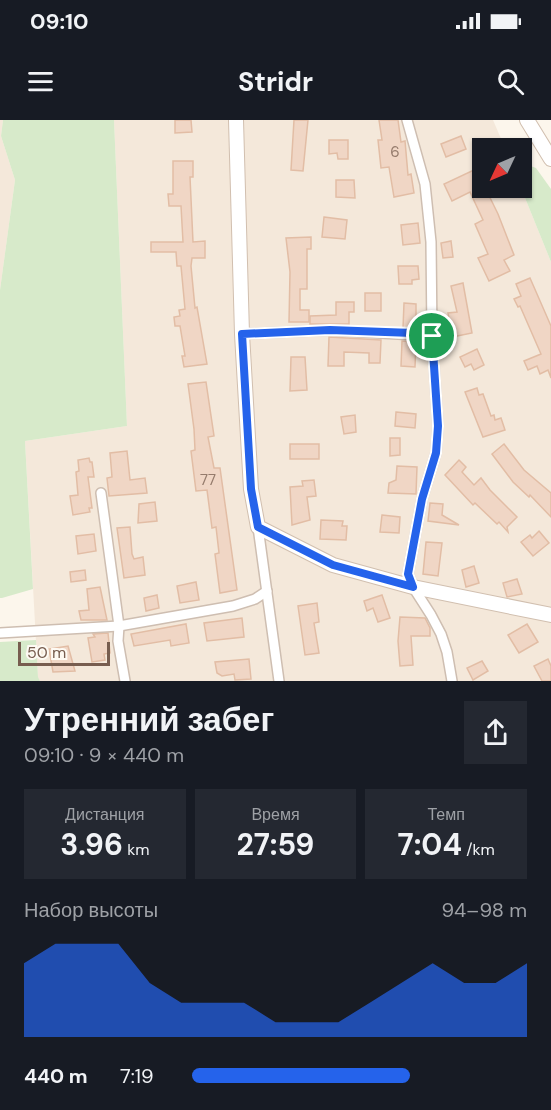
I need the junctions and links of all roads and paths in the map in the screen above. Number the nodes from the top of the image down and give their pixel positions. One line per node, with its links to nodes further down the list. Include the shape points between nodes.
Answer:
1 (236, 120): 5 (street)
2 (407, 120): 6 (street, via 425,184 431,242)
3 (527, 120): 4 (street)
4 (551, 159)
5 (242, 334): 6 (street, via 330,330); 8 (street, via 251,489)
6 (432, 336): 9 (street, via 436,453 422,499 408,574)
7 (101, 494): 12 (street)
8 (258, 527): 9 (street, via 333,565); 10 (street)
9 (413, 587): 11 (street); 16 (street, via 441,634)
10 (267, 591): 12 (street, via 233,606); 15 (street)
11 (551, 615)
12 (119, 626): 13 (street); 14 (street)
13 (0, 633)
14 (125, 681)
15 (279, 681)
16 (452, 681)

